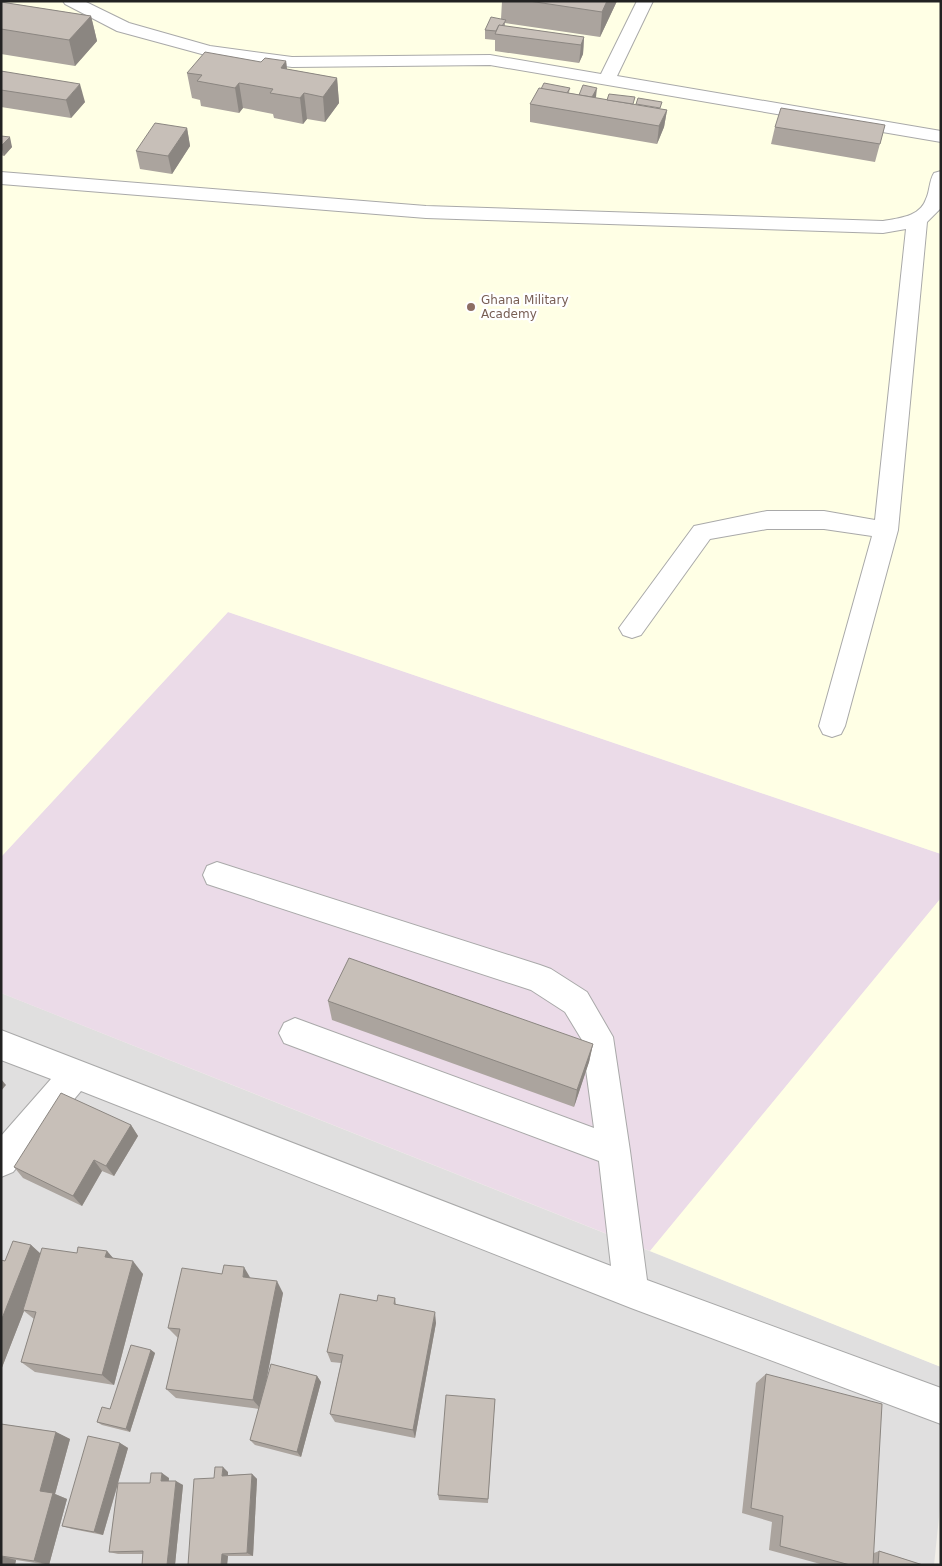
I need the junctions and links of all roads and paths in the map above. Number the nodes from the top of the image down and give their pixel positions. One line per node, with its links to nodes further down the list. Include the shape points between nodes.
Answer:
1 (71, 1): 3 (street, via 123,27 209,52 292,62 490,60)
2 (646, 1): 3 (street)
3 (606, 81): 4 (street)
4 (941, 137)
5 (941, 177): 7 (street, via 935,203)
6 (1, 178): 7 (street, via 426,212 883,227)
7 (917, 221): 8 (street)
8 (886, 530): 9 (street, via 824,520 767,520 702,532); 10 (street)
9 (632, 628)
10 (832, 726)
11 (217, 875): 15 (street, via 540,980 576,1002 597,1037)
12 (294, 1033): 15 (street)
13 (1, 1045): 14 (street)
14 (76, 1074): 16 (street); 17 (street)
15 (614, 1151): 17 (street)
16 (1, 1161)
17 (631, 1291): 18 (street)
18 (941, 1406)

